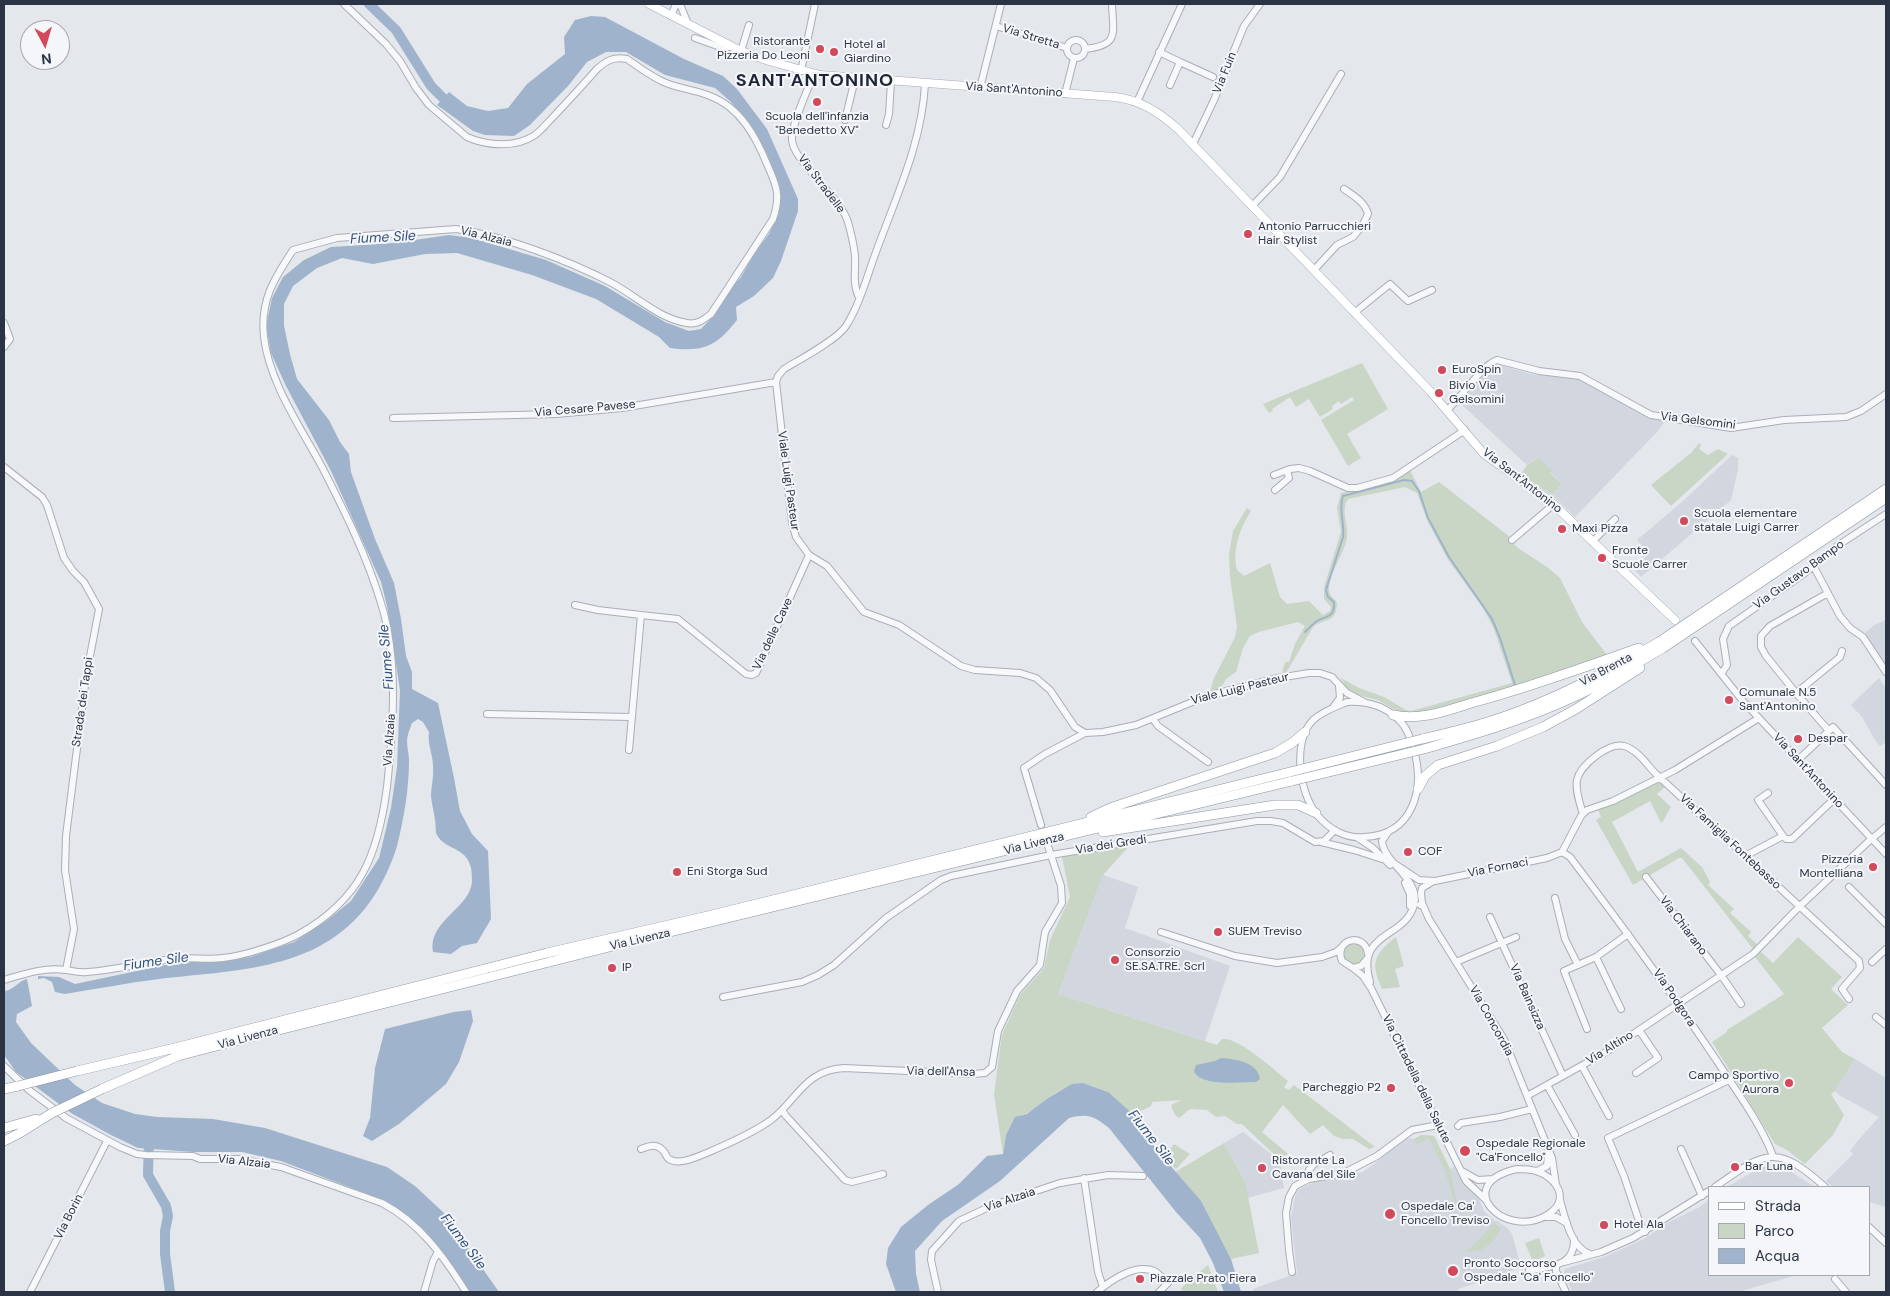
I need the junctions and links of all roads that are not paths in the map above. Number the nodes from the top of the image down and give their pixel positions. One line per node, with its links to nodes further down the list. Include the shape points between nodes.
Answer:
1 (344, 4): 137 (street, Via Alzaia, via 386,44 429,105 467,137 485,142 507,144 534,135 597,69 613,58 627,59 666,83 713,96 734,111 758,144 776,187 776,209 773,219 711,314 694,324 660,313 609,282 566,263 469,230 456,228 337,238 294,250 267,295 263,314 264,339 284,398 358,545 386,621 393,732 377,840 364,874 349,895 328,915 298,935 226,958 171,959 86,972)
2 (649, 4): 3 (street); 10 (main road, Via Sant'Antonino)
3 (656, 4)
4 (678, 4): 10 (street); 11 (street)
5 (815, 4): 22 (street)
6 (1001, 4): 13 (street, Via Stretta)
7 (1112, 4): 17 (street, via 1114,34 1110,41 1102,47)
8 (1182, 4): 19 (street)
9 (1260, 4): 35 (street, Via Fuin, via 1242,31)
10 (671, 16): 11 (main road, Via Sant'Antonino)
11 (689, 25): 15 (main road, Via Sant'Antonino)
12 (749, 25): 18 (street)
13 (996, 26): 16 (street, Via Stretta); 30 (street, Via Stretta)
14 (695, 38): 15 (street, Via Sant'Antonino, via 723,48)
15 (730, 47): 18 (main road, Via Sant'Antonino)
16 (1067, 48): 17 (street, via 1075,40 1081,42); 20 (street)
17 (1085, 49): 20 (street, via 1082,56)
18 (740, 51): 22 (main road, Via Sant'Antonino)
19 (1159, 52): 21 (street); 32 (street)
20 (1074, 58): 31 (street)
21 (1180, 62): 25 (street); 29 (street)
22 (801, 71): 23 (main road, Via Sant'Antonino)
23 (814, 74): 26 (main road, Via Sant'Antonino); 40 (street, Via Stradelle, via 792,140 802,159 846,216 854,247 855,284)
24 (1342, 74): 37 (street, via 1280,177)
25 (1213, 77)
26 (854, 79): 27 (main road, Via Sant'Antonino); 33 (street)
27 (891, 82): 28 (main road, Via Sant'Antonino); 34 (street)
28 (925, 84): 30 (main road, Via Sant'Antonino); 40 (street, via 913,151)
29 (1170, 85)
30 (980, 88): 31 (main road, Via Sant'Antonino)
31 (1065, 94): 32 (main road, Via Sant'Antonino, via 1115,97)
32 (1137, 102): 35 (main road, Via Sant'Antonino, via 1165,117)
33 (845, 120)
34 (886, 125)
35 (1193, 144): 37 (main road, Via Sant'Antonino)
36 (1344, 190): 38 (street, via 1366,207 1368,214 1353,237 1337,245)
37 (1252, 206): 38 (main road, Via Sant'Antonino)
38 (1314, 270): 41 (main road, Via Sant'Antonino)
39 (1432, 290): 41 (street, via 1408,302 1390,284)
40 (859, 297): 44 (street, via 846,327 784,369)
41 (1354, 313): 46 (main road, Via Sant'Antonino)
42 (4, 323): 43 (street, via 10,339)
43 (4, 347)
44 (776, 382): 47 (street, Via Cesare Pavese, via 622,408 556,414); 60 (street, Viale Luigi Pasteur, via 792,523 796,538)
45 (1886, 394): 46 (street, Via Gelsomini, via 1846,417 1784,420 1728,428 1651,415 1580,376 1539,371 1497,360 1487,366)
46 (1447, 410): 48 (main road, Via Sant'Antonino)
47 (393, 418)
48 (1465, 430): 50 (street, via 1397,476 1356,488 1348,488 1299,468); 55 (main road, Via Sant'Antonino, via 1484,454)
49 (4, 467): 137 (street, Strada dei Tappi, via 42,497 64,558 84,582 99,609 86,677 66,836 65,870 74,929)
50 (1287, 470): 51 (street); 53 (street, via 1289,478)
51 (1274, 475)
52 (1886, 489): 68 (highway, Via Brenta)
53 (1275, 490)
54 (1886, 498): 65 (highway, Via Brenta)
55 (1554, 504): 58 (street); 59 (main road, Via Sant'Antonino)
56 (1886, 514): 61 (street, Via Gustavo Bampo, via 1837,546)
57 (1615, 519): 59 (street)
58 (1512, 540)
59 (1592, 542): 66 (main road, Via Sant'Antonino)
60 (809, 555): 64 (street, Via delle Cave, via 756,673 752,675 746,674 678,619); 83 (street, Viale Luigi Pasteur, via 827,566 864,612 900,625 954,663 975,670 1026,674 1041,681 1076,727)
61 (1814, 567): 62 (street); 71 (street, Via Gustavo Bampo, via 1729,626 1723,639 1727,665)
62 (1828, 593): 70 (street, via 1843,621 1863,637); 73 (street, via 1770,626 1761,636 1761,647 1766,656)
63 (575, 605): 64 (street, Via delle Cave)
64 (641, 615): 78 (street)
65 (1712, 616): 84 (highway, Via Brenta, via 1629,668 1576,696 1497,728); 91 (highway, via 1576,709 1516,739 1438,765 1425,776)
66 (1675, 620)
67 (1694, 641): 71 (street, Via Sant'Antonino)
68 (1658, 642): 77 (highway, via 1476,702 1418,717); 84 (highway, Via Brenta, via 1542,702)
69 (1842, 651): 73 (street, via 1840,657)
70 (1886, 672)
71 (1722, 673): 79 (street, Via Sant'Antonino)
72 (1337, 682): 74 (street, Viale Luigi Pasteur, via 1347,693); 75 (street, via 1340,698); 80 (street, Viale Luigi Pasteur, via 1320,673 1278,678 1199,698)
73 (1796, 693): 81 (street)
74 (1364, 702): 75 (street, via 1346,702); 77 (street, via 1384,708)
75 (1332, 708): 82 (street, via 1312,721)
76 (487, 714): 78 (street)
77 (1393, 715): 91 (street, via 1405,727 1413,745 1418,766)
78 (632, 717): 85 (street)
79 (1759, 718): 86 (street, Via Sant'Antonino); 89 (street)
80 (1153, 719): 83 (street, Viale Luigi Pasteur, via 1103,732); 87 (street)
81 (1829, 731): 86 (street); 90 (street, via 1833,728)
82 (1305, 732): 94 (street, via 1300,760 1305,787); 99 (highway, via 1275,753 1110,808)
83 (1085, 733): 96 (street, via 1024,768)
84 (1423, 744): 88 (highway, Via Brenta, bridge)
85 (629, 750)
86 (1798, 760): 93 (street, Via Sant'Antonino)
87 (1208, 762)
88 (1291, 777): 99 (highway, Via Livenza)
89 (1660, 777): 95 (street); 95 (street, via 1631,749 1619,745 1610,748 1592,760 1579,775 1577,788); 109 (street, Via Famiglia Fontebasso)
90 (1886, 785)
91 (1418, 789): 100 (street, via 1407,815)
92 (1768, 792): 101 (street, via 1758,800)
93 (1834, 799): 101 (street, via 1792,839 1786,840); 103 (street, Via Sant'Antonino)
94 (1316, 813): 98 (street); 99 (highway, via 1298,805 1276,805 1116,830)
95 (1583, 814): 106 (street)
96 (1042, 825)
97 (1886, 827): 103 (street, Via Altino)
98 (1335, 830): 102 (street); 104 (street)
99 (1067, 831): 156 (highway, Via Livenza, bridge, via 565,948); 160 (highway, Via Livenza, bridge, via 178,1056)
100 (1389, 831): 102 (street); 111 (street, via 1382,846)
101 (1783, 836): 109 (street)
102 (1357, 838): 110 (street)
103 (1872, 839): 108 (street, Via Sant'Antonino); 117 (street, Via Altino)
104 (1321, 842): 107 (street, Via dei Gredi, via 1312,841 1283,823 1262,821); 110 (street, Via dei Gredi)
105 (1048, 846): 107 (street, Via dell'Ansa)
106 (1562, 852): 113 (street, Via Fornaci, via 1535,861); 122 (street, Via Podgora, via 1570,857)
107 (1051, 854): 141 (street, Via dei Gredi, via 944,878 886,918 834,965 818,975 802,982); 159 (street, Via dell'Ansa, via 1061,886 1062,903 1046,932 1040,966 1020,987 998,1031 993,1065 989,1070 973,1074 850,1068 832,1070 805,1083)
108 (1886, 854)
109 (1745, 856): 117 (street, Via Famiglia Fontebasso)
110 (1386, 861): 119 (street, via 1409,890 1411,903)
111 (1394, 864): 113 (street, Via Fornaci, via 1419,880); 119 (street, via 1415,894 1414,905)
112 (1646, 877): 138 (street, Via Chiarano)
113 (1435, 881): 116 (street, via 1422,888)
114 (1849, 887): 120 (street)
115 (1554, 898): 135 (street, via 1565,939)
116 (1422, 902): 119 (street); 133 (street, Via Concordia)
117 (1800, 906): 138 (street, Via Altino, via 1756,952); 142 (street, Via Famiglia Fontebasso, via 1860,963 1859,970 1842,989)
118 (1490, 917): 126 (street, Via Bainsizza)
119 (1406, 918): 124 (street)
120 (1886, 924)
121 (1160, 932): 129 (street, via 1265,962)
122 (1628, 934): 131 (street); 143 (street, Via Podgora)
123 (1516, 937): 126 (street)
124 (1380, 938): 125 (street); 130 (street)
125 (1362, 942): 127 (street, via 1348,941); 130 (street, Via Cittadella della Salute)
126 (1502, 943): 133 (street); 153 (street, Via Bainsizza)
127 (1342, 947): 129 (street); 132 (street)
128 (1886, 949): 134 (street)
129 (1322, 957): 132 (street)
130 (1368, 957): 136 (street, via 1361,966); 140 (street, Via Cittadella della Salute)
131 (1596, 957): 135 (street); 145 (street)
132 (1342, 961): 136 (street, Via Cittadella della Salute)
133 (1456, 962): 157 (street, Via Concordia, via 1504,1039)
134 (1872, 962)
135 (1578, 965): 148 (street, via 1564,971)
136 (1353, 968): 140 (street, Via Cittadella della Salute)
137 (66, 970): 139 (street, Via Alzaia, via 31,971)
138 (1721, 975): 143 (street, Via Altino); 144 (street, Via Chiarano)
139 (4, 980)
140 (1371, 988): 162 (street, Via Cittadella della Salute)
141 (723, 997)
142 (1849, 999)
143 (1678, 1004): 149 (street, Via Altino); 154 (street, Via Podgora)
144 (1741, 1004)
145 (1621, 1009)
146 (1876, 1016): 147 (street)
147 (1886, 1025)
148 (1587, 1029)
149 (1639, 1030): 151 (street, Via Altino); 152 (street, Via Altino, via 1658,1058)
150 (4, 1066): 168 (street, Via Alzaia, via 66,1118)
151 (1582, 1066): 153 (street, Via Altino); 161 (street, Via Altino)
152 (1636, 1073)
153 (1563, 1076): 155 (street, Via Altino)
154 (1729, 1080): 174 (street, Via Podgora); 192 (street, via 1608,1138)
155 (1547, 1085): 157 (street, Via Altino); 166 (street)
156 (4, 1089)
157 (1527, 1096): 158 (street, Via Concordia)
158 (1532, 1109): 163 (street); 170 (street, Via Concordia)
159 (782, 1110): 171 (street, Via dell'Ansa, via 758,1128 680,1162 669,1159 658,1146); 178 (street, via 845,1180 852,1182)
160 (52, 1113): 164 (highway); 165 (highway, Via Livenza)
161 (1609, 1116)
162 (1438, 1125): 176 (street, Via Cittadella della Salute); 200 (street, via 1412,1130 1377,1156 1344,1173 1309,1179 1292,1190 1286,1213)
163 (1458, 1126)
164 (4, 1128)
165 (20, 1133): 167 (highway, Via Livenza); 169 (highway)
166 (1575, 1135)
167 (4, 1140)
168 (107, 1141): 195 (street, Via Alzaia, via 137,1154 238,1159 294,1171 395,1210 420,1230); 203 (street, Via Borin)
169 (4, 1146)
170 (1546, 1147): 177 (street, Via Concordia, via 1548,1164); 182 (street, Via Concordia, via 1552,1158)
171 (641, 1149)
172 (1681, 1149): 186 (street)
173 (1330, 1155): 175 (street)
174 (1773, 1156): 183 (street, via 1754,1160); 184 (street, via 1797,1166)
175 (1309, 1170)
176 (1462, 1170): 181 (street, via 1478,1180); 188 (street, Via Cittadella della Salute, via 1466,1181)
177 (1537, 1172): 181 (street, via 1517,1169); 182 (street)
178 (883, 1174)
179 (1143, 1176): 180 (street, Via Alzaia)
180 (1084, 1178): 202 (street); 206 (street, Via Alzaia, via 990,1206 959,1221 932,1251)
181 (1493, 1178): 188 (street, via 1486,1189)
182 (1556, 1185): 187 (street)
183 (1716, 1186)
184 (1824, 1186)
185 (1708, 1193): 186 (street)
186 (1702, 1196): 192 (street)
187 (1560, 1198): 189 (street, via 1554,1211); 190 (street)
188 (1486, 1200): 189 (street, via 1494,1212 1511,1220 1528,1221)
189 (1544, 1217): 190 (street, via 1556,1217)
190 (1567, 1223): 193 (street)
191 (1870, 1228): 194 (street)
192 (1645, 1232): 196 (street, via 1614,1247)
193 (1574, 1239): 196 (street); 197 (street, via 1572,1253)
194 (1886, 1243)
195 (438, 1252): 204 (street); 205 (street, Via Alzaia)
196 (1582, 1254): 197 (street)
197 (1564, 1262): 198 (street)
198 (1556, 1266): 199 (street); 209 (street)
199 (1529, 1271)
200 (1292, 1272)
201 (1835, 1279): 210 (street)
202 (1103, 1287): 207 (street); 208 (street, via 1142,1268 1155,1272 1168,1283)
203 (30, 1292)
204 (424, 1292)
205 (466, 1292)
206 (938, 1292)
207 (1097, 1292)
208 (1159, 1292)
209 (1566, 1292)
210 (1846, 1292)

